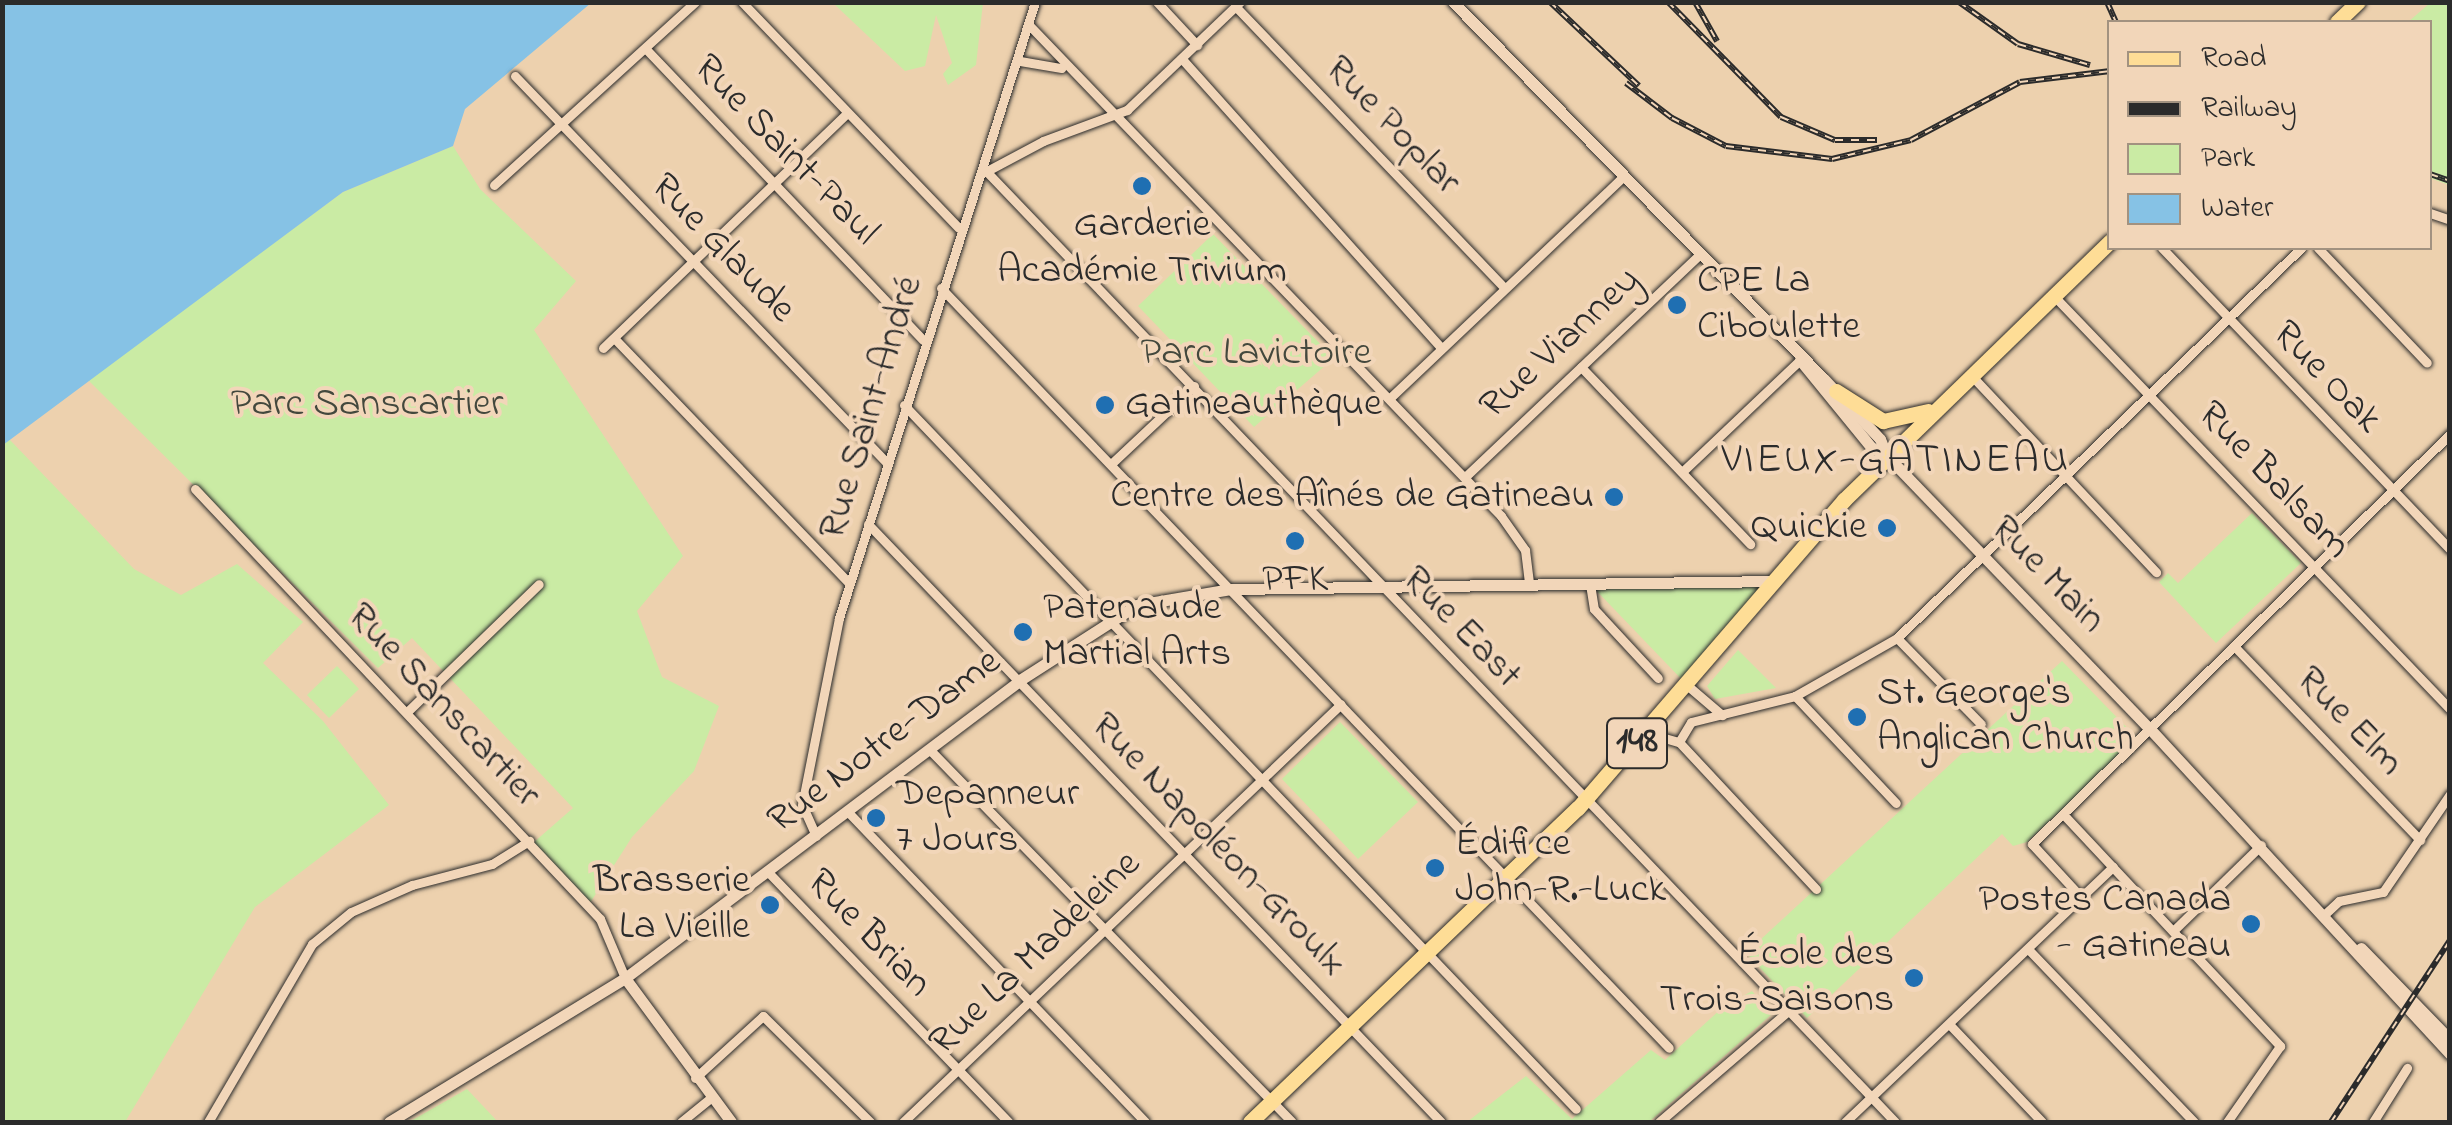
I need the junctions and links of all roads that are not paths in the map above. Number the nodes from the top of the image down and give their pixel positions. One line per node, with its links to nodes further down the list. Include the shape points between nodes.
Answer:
1 (694, 2): 11 (street)
2 (742, 2): 16 (street)
3 (1035, 2): 9 (street, Rue Saint-André)
4 (1156, 2): 10 (street)
5 (1453, 2): 20 (street, Rue Main)
6 (2358, 2): 8 (main road)
7 (1238, 5): 10 (street); 30 (street, Rue Poplar)
8 (2339, 20)
9 (1030, 26): 13 (street, Rue Saint-André); 15 (street)
10 (1196, 45): 12 (street)
11 (645, 48): 18 (street); 21 (street, Rue Saint-Paul)
12 (1182, 59): 17 (street); 37 (street)
13 (1020, 60): 15 (street, via 1054,63); 19 (street, Rue Saint-André)
14 (515, 76): 18 (street, Rue Glaude)
15 (1076, 77): 17 (street)
16 (846, 114): 21 (street); 23 (street)
17 (1116, 115): 19 (street, via 1043,141); 45 (street)
18 (561, 124): 22 (street); 29 (street, Rue Glaude)
19 (982, 173): 23 (street, Rue Saint-André); 42 (street, Rue East)
20 (1622, 178): 28 (street, Rue Main); 30 (street)
21 (773, 183): 29 (street); 35 (street, Rue Saint-Paul)
22 (494, 185)
23 (959, 228): 31 (street, Rue Saint-André)
24 (2107, 244): 32 (main road, 148)
25 (2164, 250): 33 (street, Rue Oak)
26 (2299, 250): 33 (street)
27 (2320, 250): 39 (street)
28 (1699, 255): 38 (street, Rue Main); 40 (street, Rue Vianney)
29 (693, 261): 34 (street); 50 (street, Rue Glaude)
30 (1504, 287): 37 (street)
31 (941, 288): 35 (street, Rue Saint-André); 51 (street)
32 (2053, 295): 41 (main road, 148); 44 (street, Rue Balsam)
33 (2228, 320): 44 (street); 56 (street, Rue Oak)
34 (614, 338): 36 (street); 65 (street)
35 (924, 340): 46 (street, Rue Saint-André)
36 (604, 348)
37 (1441, 348): 45 (street)
38 (1800, 360): 43 (street, Rue Main); 49 (street, Rue Main, via 1816,388); 52 (street)
39 (2427, 363)
40 (1581, 367): 52 (street); 53 (street, Rue Vianney)
41 (1970, 374): 47 (main road, 148); 54 (street)
42 (1194, 386): 51 (street); 68 (street, Rue East)
43 (1836, 391): 47 (main road, via 1883,420); 49 (street, Rue Main)
44 (2150, 396): 54 (street); 61 (street, Rue Balsam)
45 (1391, 397): 53 (street)
46 (904, 405): 50 (street, Rue Saint-André); 70 (street)
47 (1932, 410): 49 (main road, 148)
48 (2450, 434): 56 (street)
49 (1887, 456): 60 (street, Rue Main); 63 (main road, 148)
50 (887, 464): 57 (street, Rue Saint-André)
51 (1111, 464): 69 (street)
52 (1682, 472): 58 (street)
53 (1465, 477): 66 (street, via 1522,542)
54 (2066, 478): 60 (street); 62 (street)
55 (195, 489): 79 (street, Rue Sanscartier)
56 (2393, 491): 59 (street, Rue Oak); 61 (street)
57 (868, 524): 65 (street, Rue Saint-André); 74 (street, Rue Napoléon-Groulx)
58 (1750, 544)
59 (2450, 549)
60 (1984, 556): 71 (street); 82 (street, Rue Main)
61 (2314, 568): 72 (street); 78 (street, Rue Balsam)
62 (2156, 572)
63 (1776, 581): 67 (street, Rue Notre-Dame); 75 (main road, 148)
64 (539, 584): 79 (street)
65 (849, 584): 92 (street, Rue Saint-André, via 802,805)
66 (1528, 584): 67 (street, Rue Notre-Dame); 68 (street, Rue Notre-Dame)
67 (1590, 584): 73 (street, via 1602,619)
68 (1380, 588): 69 (street, Rue Notre-Dame); 88 (street, Rue East)
69 (1231, 589): 70 (street, Rue Notre-Dame, via 1163,597); 77 (street)
70 (1109, 618): 74 (street, Rue Notre-Dame); 86 (street)
71 (1897, 638): 76 (street); 81 (street)
72 (2234, 646): 82 (street); 93 (street, Rue Elm)
73 (1658, 678)
74 (1020, 680): 85 (street, Rue Notre-Dame); 96 (street, Rue Napoléon-Groulx)
75 (1688, 686): 80 (street); 83 (main road, 148)
76 (1795, 696): 80 (street); 89 (street)
77 (1341, 704): 86 (street, Rue La Madeleine); 99 (street)
78 (2450, 709)
79 (408, 711): 94 (street, Rue Sanscartier)
80 (1722, 715): 84 (street, via 1691,722)
81 (1982, 724)
82 (2151, 730): 91 (street); 95 (street, Rue Main)
83 (1647, 733): 84 (street); 88 (main road, 148)
84 (1679, 742): 100 (street)
85 (929, 749): 90 (street, Rue Notre-Dame); 103 (street)
86 (1263, 779): 96 (street, Rue La Madeleine); 106 (street)
87 (2450, 794): 93 (street)
88 (1586, 800): 99 (main road, 148); 109 (street, Rue East)
89 (1896, 803)
90 (848, 812): 92 (street, Rue Notre-Dame); 108 (street)
91 (2063, 814): 97 (street); 101 (street, via 2032,844)
92 (816, 836): 98 (street, Rue Notre-Dame)
93 (2420, 840): 102 (street, via 2382,892 2339,901)
94 (529, 841): 107 (street, Rue Sanscartier, via 600,919); 122 (street, via 492,864 412,885 351,912 312,944)
95 (2260, 845): 102 (street, Rue Main); 104 (street)
96 (1185, 853): 103 (street, Rue La Madeleine); 111 (street, Rue Napoléon-Groulx)
97 (2113, 867): 101 (street); 104 (street)
98 (768, 872): 107 (street, Rue Notre-Dame); 116 (street, Rue Brian)
99 (1508, 878): 106 (main road, 148); 113 (street)
100 (1816, 889)
101 (2082, 897): 105 (street)
102 (2325, 914): 112 (street, Rue Main); 114 (street, Rue Main)
103 (1104, 930): 108 (street, Rue La Madeleine); 120 (street)
104 (2173, 931): 138 (street, via 2280,1046)
105 (2028, 950): 110 (street); 137 (street)
106 (1430, 954): 111 (main road, 148); 121 (street)
107 (625, 978): 117 (street); 123 (street, Rue Notre-Dame)
108 (1028, 1002): 116 (street, Rue La Madeleine); 129 (street)
109 (1787, 1012): 119 (street, Rue East); 133 (street)
110 (1948, 1024): 119 (street); 136 (street)
111 (1352, 1029): 120 (main road, 148); 132 (street, Rue Napoléon-Groulx)
112 (2450, 1040)
113 (1670, 1048)
114 (2450, 1054)
115 (2407, 1068): 139 (street)
116 (957, 1071): 127 (street, Rue La Madeleine); 128 (street, Rue Brian)
117 (695, 1078): 118 (street); 126 (street, via 763,1016)
118 (711, 1098): 124 (street); 125 (street)
119 (1872, 1098): 134 (street); 135 (street, Rue East)
120 (1272, 1104): 130 (main road, 148); 131 (street)
121 (1576, 1109)
122 (208, 1122)
123 (389, 1122)
124 (681, 1122)
125 (730, 1122)
126 (870, 1122)
127 (903, 1122)
128 (1009, 1122)
129 (1145, 1122)
130 (1252, 1122)
131 (1292, 1122)
132 (1441, 1122)
133 (1659, 1122)
134 (1845, 1122)
135 (1896, 1122)
136 (2042, 1122)
137 (2194, 1122)
138 (2226, 1122)
139 (2373, 1122)

